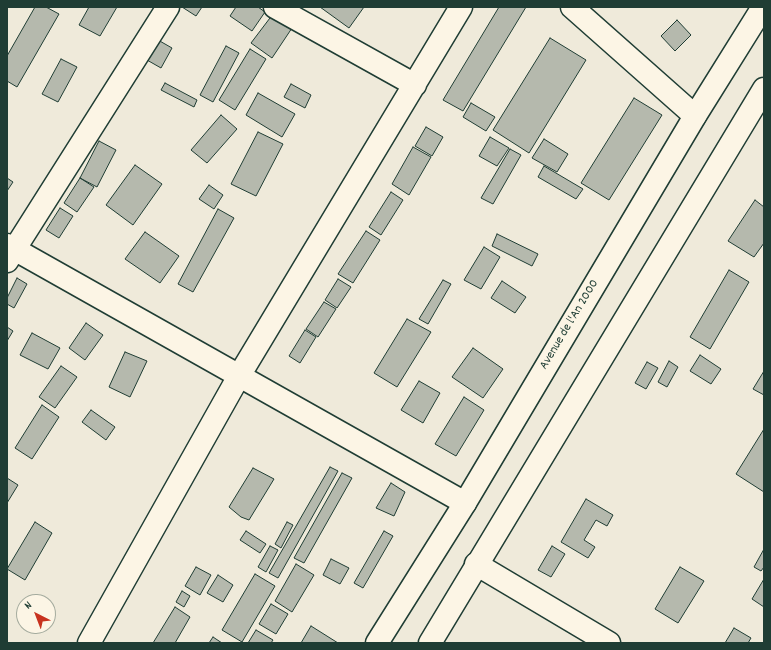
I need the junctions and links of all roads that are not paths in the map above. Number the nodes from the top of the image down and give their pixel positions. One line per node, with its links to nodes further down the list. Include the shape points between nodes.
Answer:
1 (168, 7): 9 (street)
2 (275, 7): 6 (street)
3 (461, 7): 6 (street)
4 (572, 7): 8 (street)
5 (763, 7): 8 (street, Avenue de l'An 2000)
6 (414, 85): 10 (street)
7 (764, 89): 12 (street)
8 (695, 116): 11 (street, Avenue de l'An 2000)
9 (9, 252): 10 (street)
10 (240, 376): 11 (street); 13 (street)
11 (465, 503): 14 (street, Avenue de l'An 2000)
12 (476, 564): 15 (street); 16 (street)
13 (89, 643)
14 (377, 643)
15 (430, 643)
16 (609, 643)

